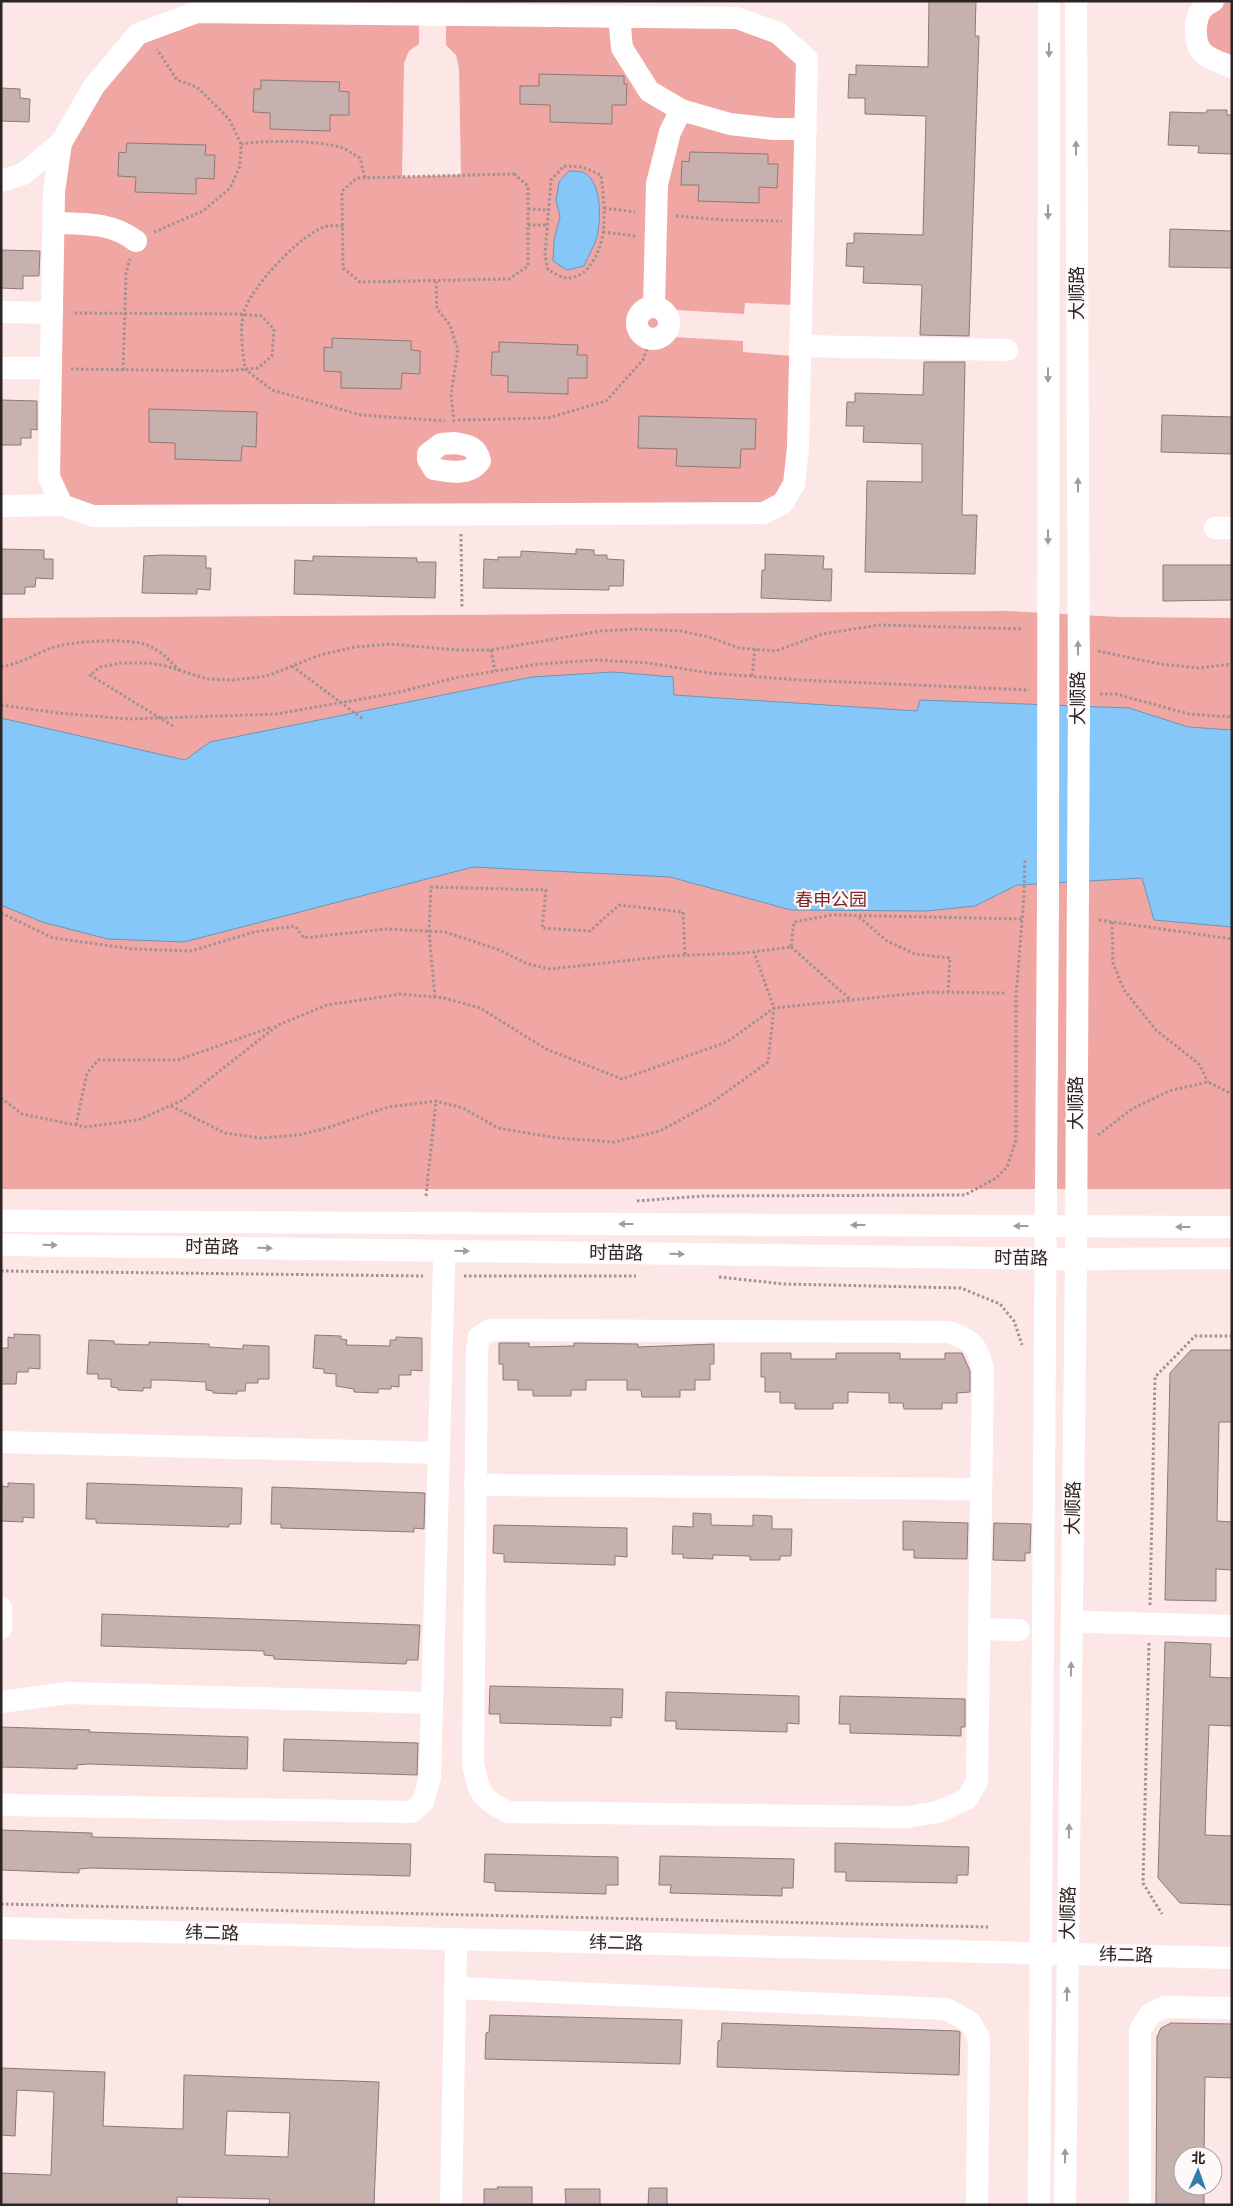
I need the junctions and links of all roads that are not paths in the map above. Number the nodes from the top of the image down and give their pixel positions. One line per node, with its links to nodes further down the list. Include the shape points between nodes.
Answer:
1 (1049, 1): 23 (street, 大顺路, one-way to 23)
2 (1076, 1): 24 (street, 大顺路, one-way to 2, via 1077,900 1087,695)
3 (1213, 1): 6 (street, via 1203,8 1196,24 1197,39 1202,52)
4 (306, 7): 5 (street); 9 (street, via 198,12 138,34 94,86)
5 (619, 16): 7 (street, via 622,48 649,91); 8 (street, via 737,18 778,33 807,59)
6 (1232, 67)
7 (681, 110): 8 (street, via 730,124); 15 (street, via 670,132 656,184 654,307 667,315 669,324 665,334)
8 (806, 129): 16 (street)
9 (61, 143): 10 (street, via 22,174); 11 (street, via 54,192)
10 (1, 181)
11 (54, 223): 12 (street, via 101,225 123,231); 14 (street)
12 (136, 242)
13 (1, 312): 14 (street)
14 (52, 313): 19 (street)
15 (650, 338)
16 (800, 346): 17 (street); 20 (street, via 794,484 783,503 764,513 93,516)
17 (1007, 350)
18 (1, 368): 19 (street)
19 (51, 368): 20 (street, via 49,477)
20 (62, 505): 21 (street)
21 (1, 506)
22 (1, 1221): 23 (street, 时苗路, one-way to 22)
23 (1046, 1226): 24 (street, 时苗路); 45 (street, 大顺路)
24 (1076, 1226): 25 (street, 时苗路, one-way to 24); 28 (street, 大顺路)
25 (1232, 1226)
26 (1, 1245): 28 (street, 时苗路, one-way to 28)
27 (1232, 1258): 28 (street, 时苗路)
28 (1076, 1259): 46 (street, 大顺路, one-way to 28)
29 (444, 1263): 31 (street)
30 (1, 1442): 31 (street)
31 (439, 1453): 41 (street)
32 (475, 1485): 33 (street); 33 (street, via 479,1337 490,1330 727,1322 948,1332 967,1339 978,1350 983,1369); 38 (street, via 473,1763 478,1787 490,1804 508,1812 907,1817 938,1812 967,1799 977,1781)
33 (981, 1489): 38 (street)
34 (1, 1608): 37 (street)
35 (1087, 1622): 36 (street)
36 (1232, 1626)
37 (1, 1628)
38 (979, 1628): 39 (street)
39 (1019, 1630)
40 (1, 1702): 41 (street, via 68,1693)
41 (432, 1703): 42 (street, via 430,1778 423,1802 412,1812)
42 (1, 1805)
43 (1, 1928): 45 (street, 纬二路)
44 (456, 1950): 48 (street)
45 (1041, 1954): 46 (street, 纬二路); 52 (street, 大顺路)
46 (1067, 1954): 47 (street, 纬二路); 53 (street, 大顺路, one-way to 46)
47 (1232, 1958)
48 (456, 1988): 50 (street); 51 (street, via 946,2008 970,2022 980,2038)
49 (1232, 2008): 54 (street, via 1165,2006 1150,2014 1140,2030)
50 (451, 2205)
51 (977, 2205)
52 (1040, 2205)
53 (1065, 2205)
54 (1140, 2205)

